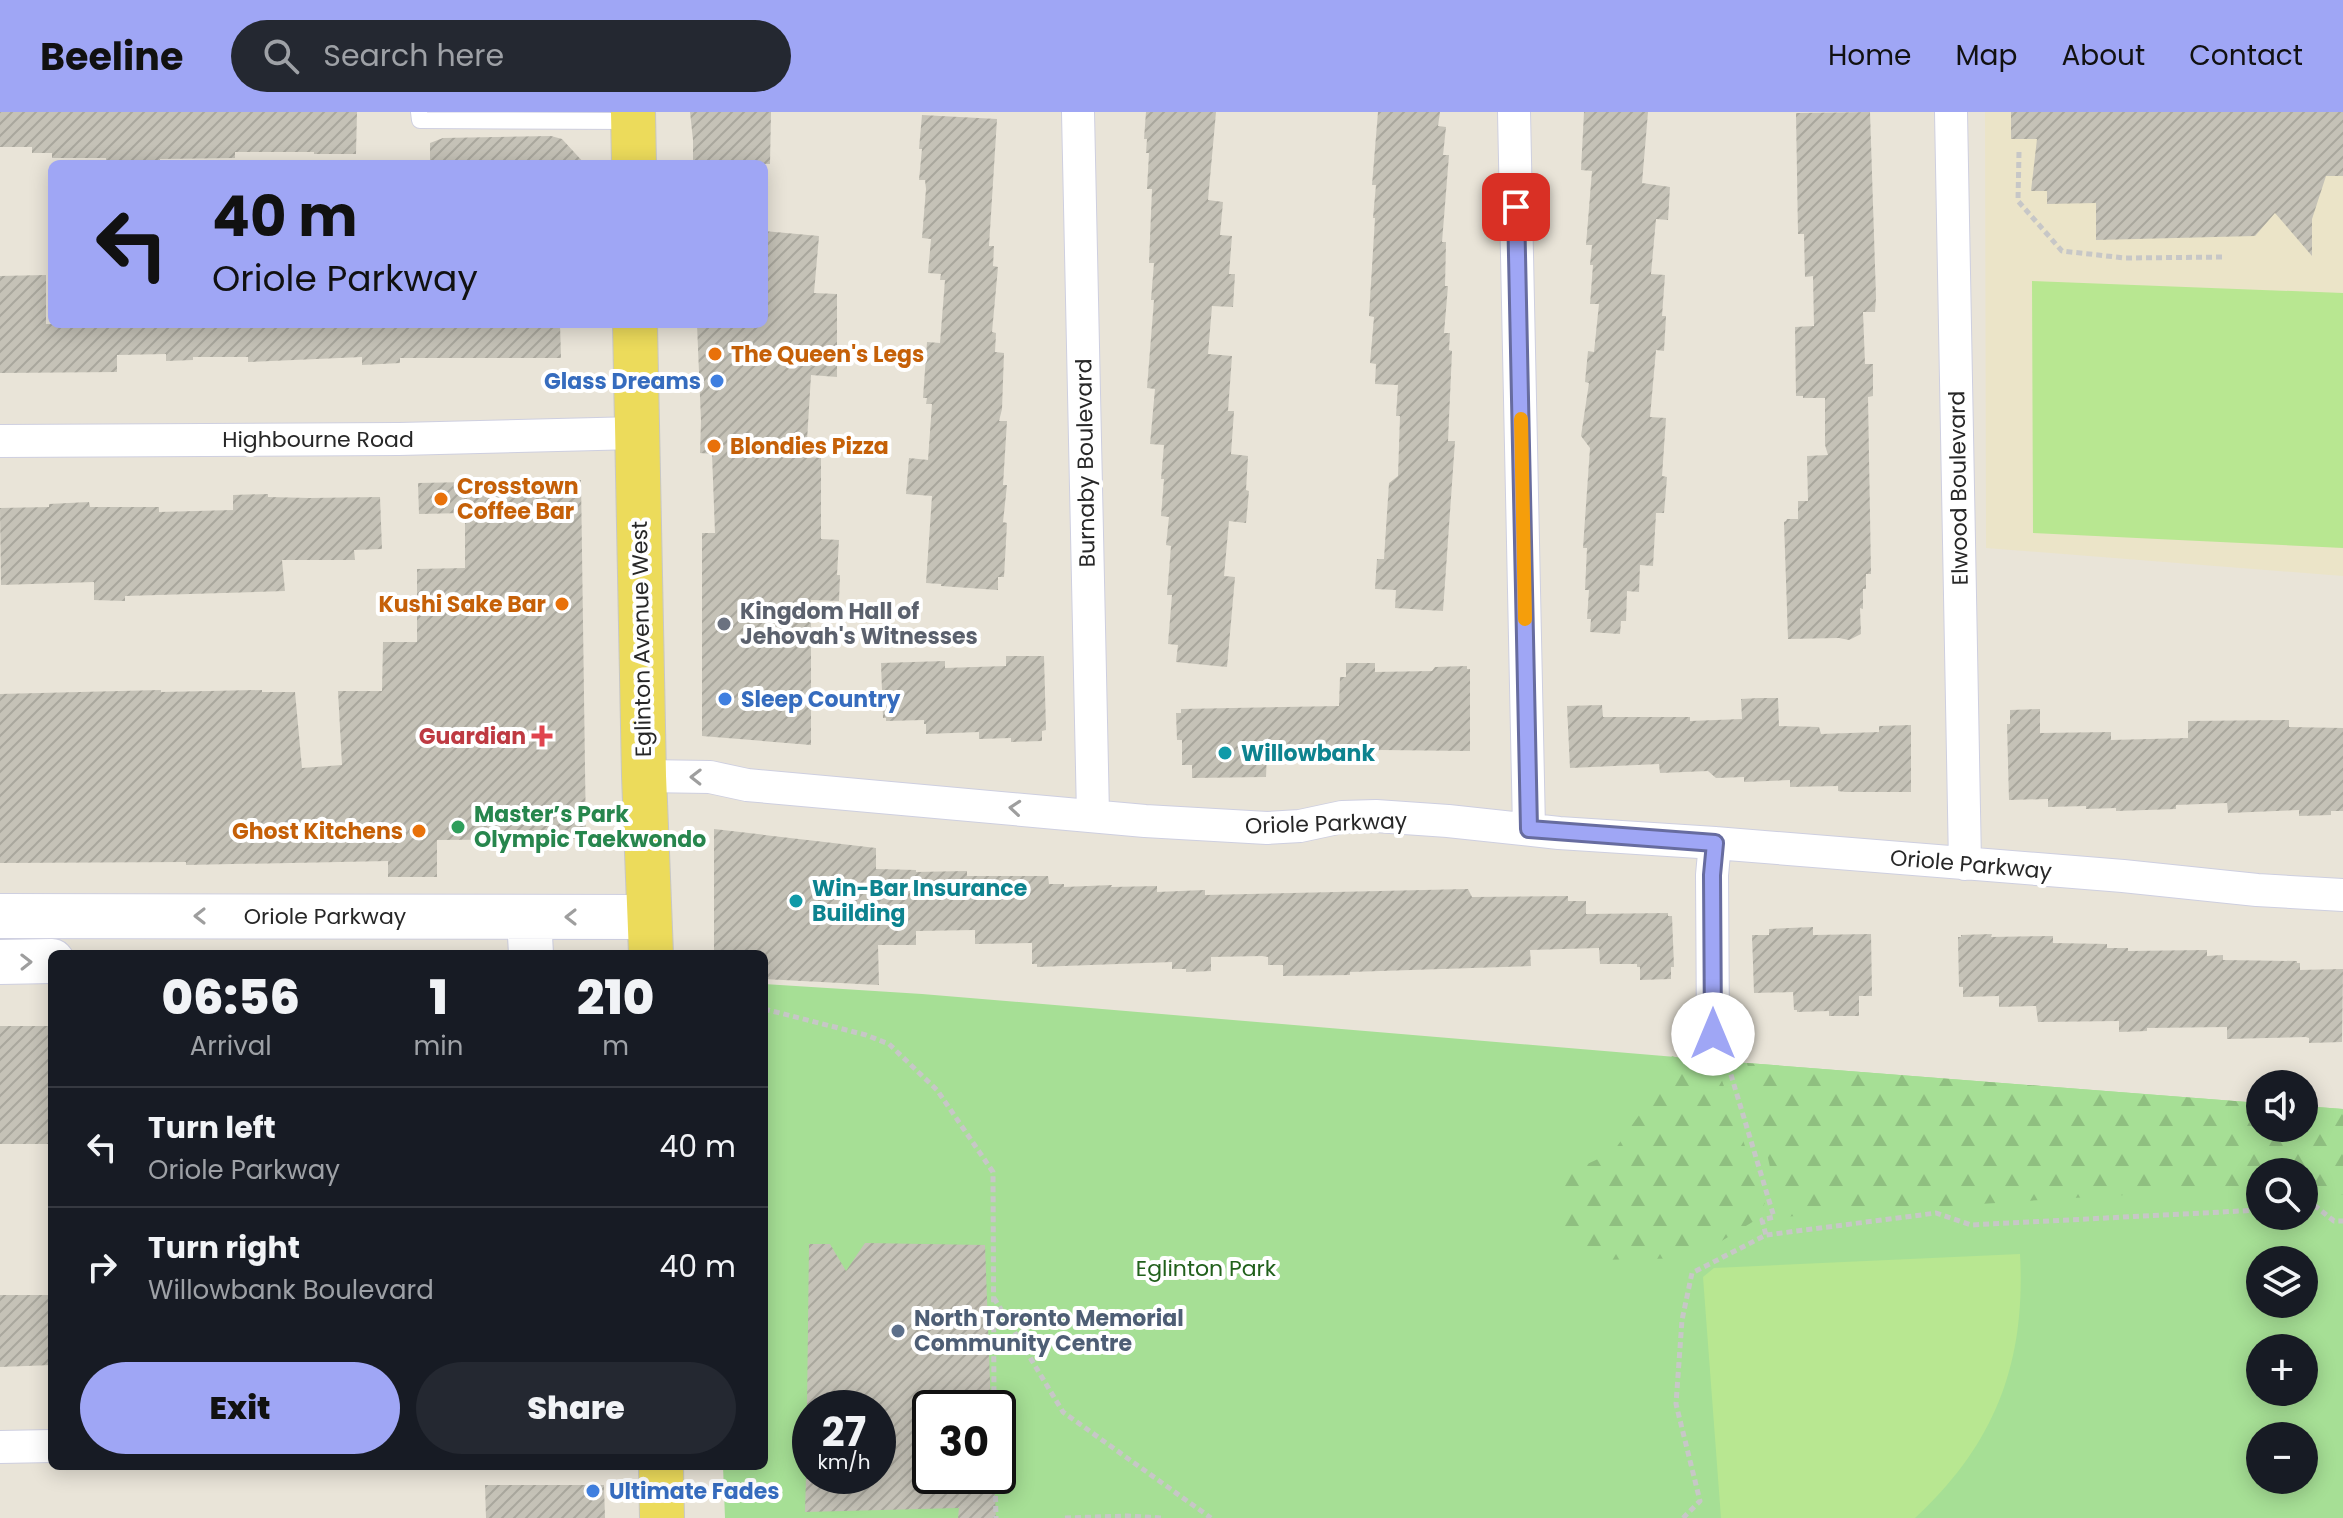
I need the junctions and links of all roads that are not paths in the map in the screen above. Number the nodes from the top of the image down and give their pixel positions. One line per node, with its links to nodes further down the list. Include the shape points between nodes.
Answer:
1 (419, 112): 5 (lane, via 420,120)
2 (1078, 112): 11 (street, Burnaby Boulevard)
3 (1514, 112): 12 (street)
4 (1951, 112): 14 (street, Elwood Boulevard)
5 (633, 116): 6 (main road)
6 (634, 160)
7 (635, 328): 8 (main road, Eglinton Avenue West)
8 (637, 433): 9 (street, Highbourne Road); 10 (main road, Eglinton Avenue West)
9 (0, 441)
10 (644, 776): 11 (street, Oriole Parkway, one-way to 10, via 747,785 710,777); 17 (main road, Eglinton Avenue West)
11 (1093, 815): 12 (street, Oriole Parkway, via 1267,828 1376,816)
12 (1529, 829): 13 (street, Oriole Parkway)
13 (1715, 843): 14 (street, Oriole Parkway); 21 (street)
14 (1965, 864): 15 (street, Oriole Parkway)
15 (2343, 895)
16 (0, 916): 18 (street, Oriole Parkway, one-way to 16)
17 (650, 935): 18 (street, Oriole Parkway, one-way to 18)
18 (530, 936)
19 (48, 961): 20 (street, one-way to 19)
20 (0, 962)
21 (1713, 1034)
22 (48, 1446): 23 (street)
23 (0, 1447)
24 (661, 1470): 25 (main road)
25 (662, 1518)

